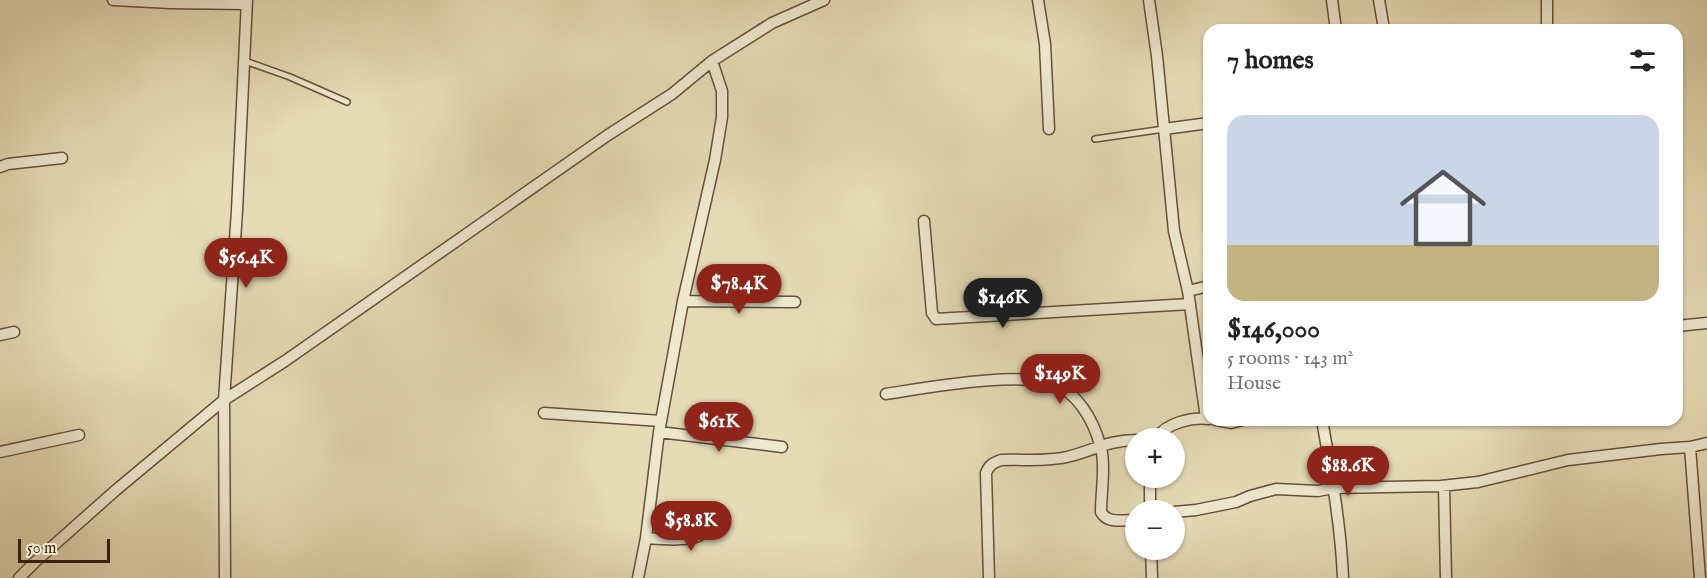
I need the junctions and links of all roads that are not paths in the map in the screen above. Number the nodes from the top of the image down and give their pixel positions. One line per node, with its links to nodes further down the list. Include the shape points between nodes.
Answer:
1 (113, 0): 8 (street)
2 (824, 0): 13 (street, via 772,23)
3 (1038, 0): 16 (street, via 1045,44)
4 (1149, 0): 17 (street)
5 (1332, 0): 9 (street)
6 (1379, 0): 10 (street)
7 (1547, 0): 11 (street)
8 (247, 2): 12 (street)
9 (1335, 24)
10 (1383, 24)
11 (1547, 24)
12 (245, 60): 14 (lane); 33 (street)
13 (712, 61): 24 (street, via 722,91 722,117); 33 (street, via 672,94)
14 (347, 102)
15 (1203, 124): 17 (street)
16 (1049, 129)
17 (1164, 129): 18 (lane); 23 (street, via 1174,231)
18 (1095, 140)
19 (62, 158): 20 (street)
20 (0, 167)
21 (924, 221): 26 (street, via 932,313 936,319)
22 (1203, 287): 23 (street)
23 (1188, 291): 26 (street)
24 (683, 301): 25 (street); 37 (street)
25 (795, 302)
26 (1190, 304): 31 (street)
27 (1707, 323): 28 (street)
28 (1683, 325)
29 (14, 332): 30 (street)
30 (0, 334)
31 (1203, 379)
32 (886, 394): 42 (street, via 1009,379 1052,383 1081,406)
33 (224, 400): 53 (street, via 116,490); 54 (street)
34 (544, 413): 37 (street)
35 (1203, 419): 38 (street, via 1185,420)
36 (1323, 426): 47 (street)
37 (660, 427): 43 (street); 51 (street)
38 (1166, 428)
39 (79, 435): 45 (street)
40 (1125, 442): 42 (street)
41 (1707, 443): 44 (street)
42 (1100, 446): 50 (street, via 1101,512 1108,520); 56 (street, via 1057,459 1001,460 988,466)
43 (782, 447)
44 (1690, 447): 46 (street, via 1568,460 1478,482); 60 (street)
45 (0, 452)
46 (1444, 486): 47 (street); 59 (street)
47 (1333, 488): 48 (street, via 1276,489 1236,502); 58 (street)
48 (1185, 510)
49 (712, 518): 51 (street, via 705,531 694,538)
50 (1125, 520)
51 (646, 538): 55 (street)
52 (1151, 560): 57 (street)
53 (20, 578)
54 (225, 578)
55 (638, 578)
56 (989, 578)
57 (1152, 578)
58 (1342, 578)
59 (1446, 578)
60 (1700, 578)

